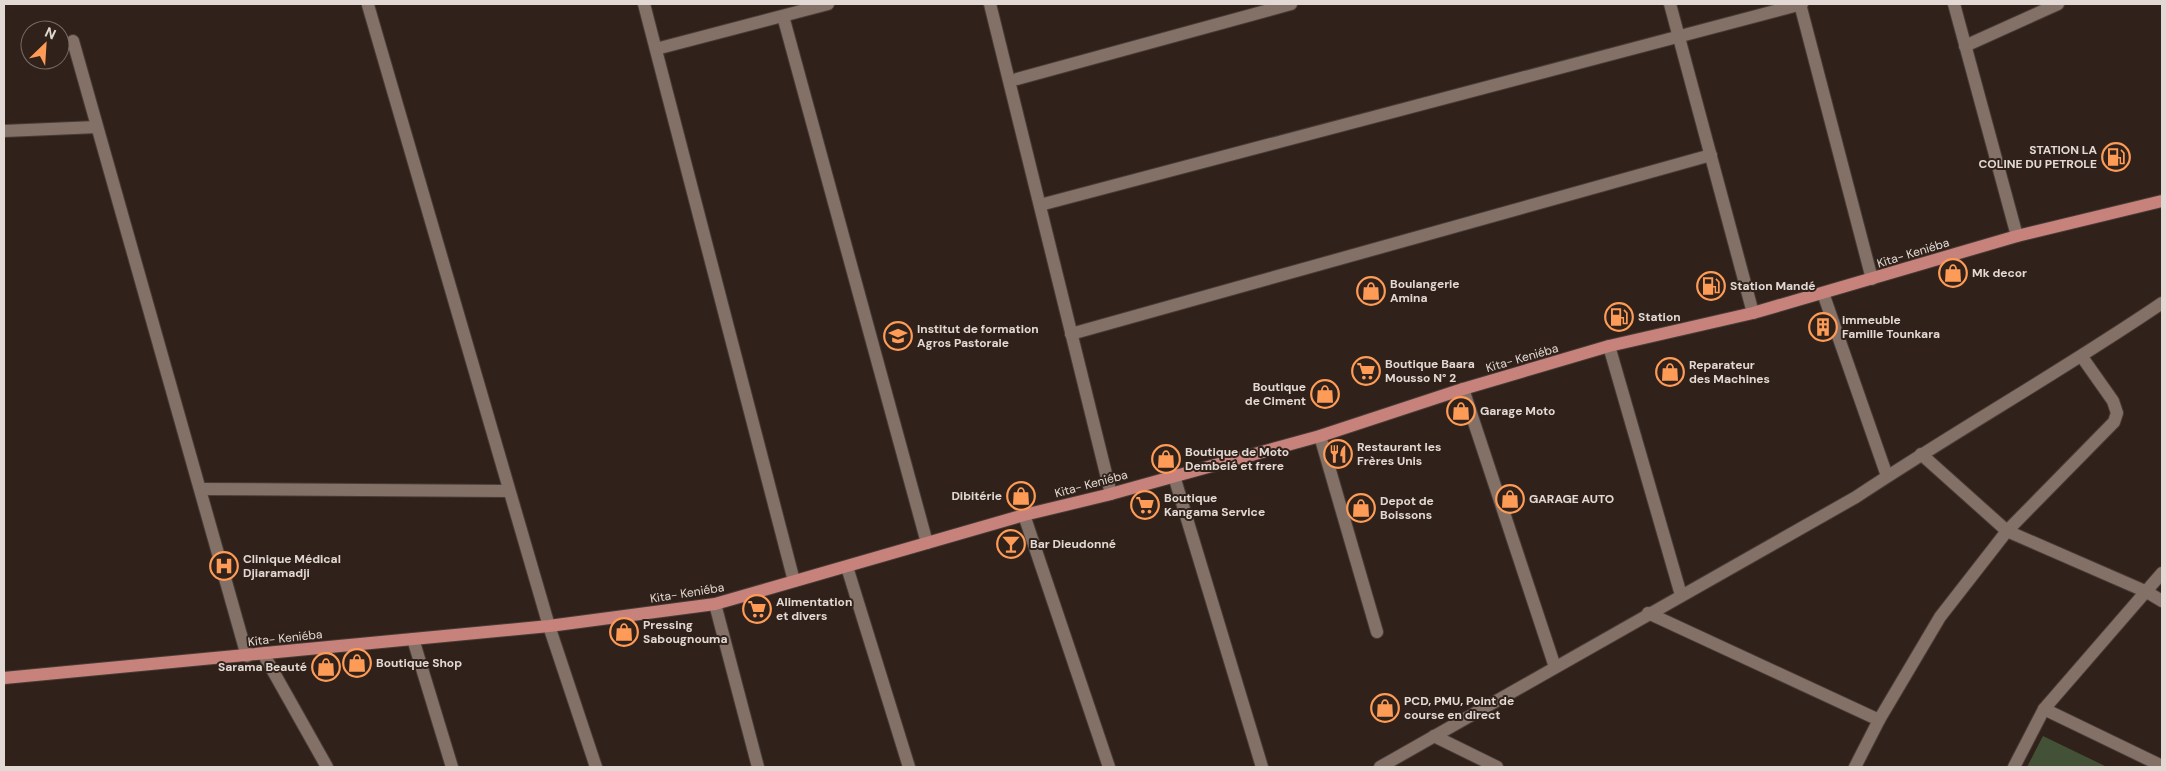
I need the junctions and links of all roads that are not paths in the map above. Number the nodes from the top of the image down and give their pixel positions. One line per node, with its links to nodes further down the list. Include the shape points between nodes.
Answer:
1 (644, 4): 14 (street)
2 (828, 4): 10 (street)
3 (990, 4): 20 (street)
4 (1291, 4): 15 (street)
5 (1670, 4): 11 (street)
6 (1801, 4): 11 (street); 22 (street)
7 (1954, 4): 13 (street)
8 (2058, 4): 13 (street)
9 (368, 5): 35 (street)
10 (783, 16): 14 (street); 39 (street)
11 (1678, 36): 18 (street); 20 (street)
12 (73, 41): 16 (street)
13 (1965, 46): 21 (street)
14 (656, 49): 42 (street)
15 (1017, 79)
16 (97, 127): 17 (street); 34 (street)
17 (4, 131)
18 (1710, 155): 25 (street); 26 (street)
19 (2162, 201): 21 (main road, Kita- Keniéba)
20 (1040, 205): 26 (street)
21 (2016, 236): 22 (main road, Kita- Keniéba)
22 (1872, 279): 23 (main road, Kita- Keniéba)
23 (1823, 293): 25 (main road, Kita- Keniéba); 33 (street)
24 (2162, 303): 28 (street)
25 (1753, 313): 27 (main road, Kita- Keniéba)
26 (1072, 334): 36 (street)
27 (1609, 346): 29 (main road, Kita- Keniéba); 44 (street)
28 (2082, 357): 31 (street); 38 (street, via 2113,401 2117,413 2114,422)
29 (1463, 389): 30 (main road, Kita- Keniéba); 53 (street)
30 (1320, 436): 32 (main road, Kita- Keniéba); 49 (street)
31 (1921, 454): 33 (street); 38 (street)
32 (1174, 476): 36 (main road, Kita- Keniéba); 65 (street)
33 (1887, 476): 44 (street, via 1856,498)
34 (200, 489): 35 (street); 52 (street)
35 (510, 491): 48 (street)
36 (1111, 494): 37 (main road, Kita- Keniéba)
37 (1024, 515): 39 (main road, Kita- Keniéba); 64 (street)
38 (2007, 531): 43 (street); 56 (street, via 1940,617)
39 (927, 544): 40 (main road, Kita- Keniéba)
40 (847, 567): 42 (main road, Kita- Keniéba); 63 (street)
41 (2162, 573): 43 (street)
42 (794, 581): 46 (main road, Kita- Keniéba)
43 (2147, 592): 45 (street); 55 (street)
44 (1681, 595): 47 (street)
45 (2162, 601)
46 (714, 604): 48 (main road, Kita- Keniéba); 62 (street)
47 (1648, 613): 53 (street); 56 (street)
48 (549, 626): 50 (main road, Kita- Keniéba); 61 (street)
49 (1377, 632)
50 (413, 640): 51 (main road, Kita- Keniéba); 60 (street)
51 (264, 655): 52 (main road, Kita- Keniéba); 59 (street)
52 (247, 656): 54 (main road, Kita- Keniéba)
53 (1555, 666): 57 (street)
54 (4, 678)
55 (2044, 709): 58 (street); 69 (street)
56 (1879, 720): 68 (street)
57 (1434, 736): 66 (street); 67 (street)
58 (2162, 766)
59 (327, 767)
60 (452, 767)
61 (596, 767)
62 (758, 767)
63 (909, 767)
64 (1109, 767)
65 (1262, 767)
66 (1380, 767)
67 (1497, 767)
68 (1855, 767)
69 (2014, 767)

